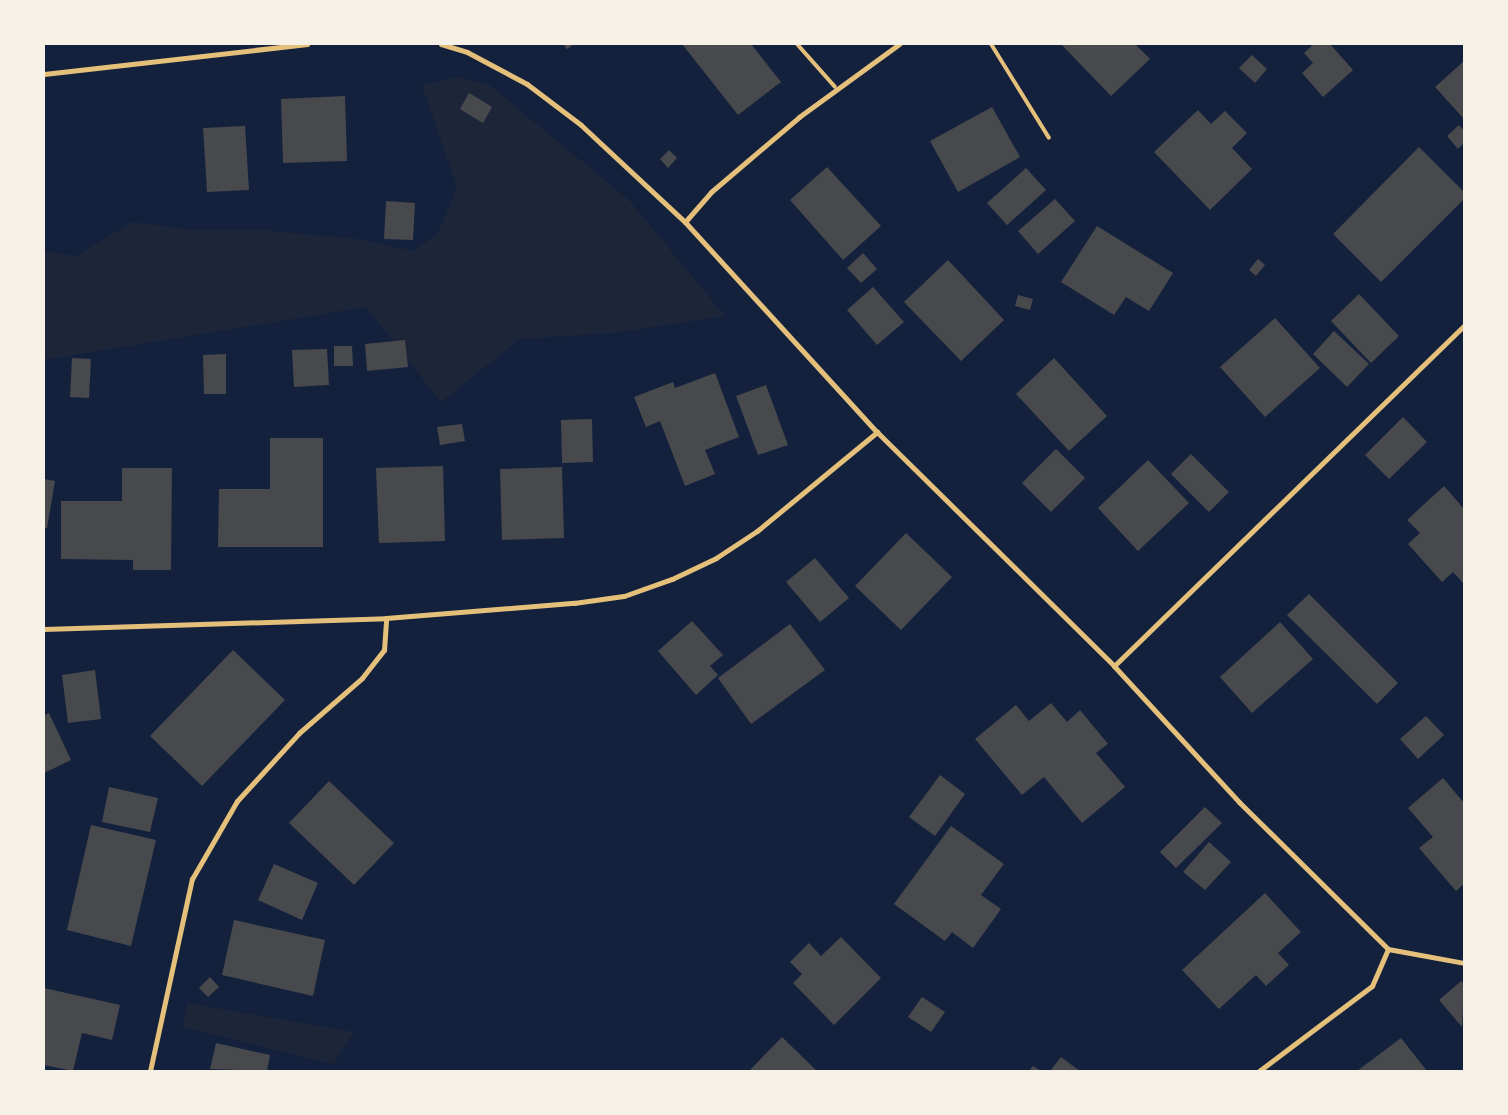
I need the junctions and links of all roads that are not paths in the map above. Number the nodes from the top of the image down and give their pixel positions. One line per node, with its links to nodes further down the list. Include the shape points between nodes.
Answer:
1 (307, 44): 6 (street)
2 (441, 44): 9 (street, via 467,52 527,84 581,125)
3 (797, 44): 7 (lane)
4 (899, 44): 7 (street)
5 (991, 44): 8 (lane)
6 (44, 74)
7 (835, 87): 9 (street, via 711,192)
8 (1049, 138)
9 (685, 222): 11 (street)
10 (1464, 326): 14 (street)
11 (877, 432): 12 (street, via 757,531 716,558 672,579 624,596 574,603); 14 (street)
12 (386, 618): 13 (street); 17 (street, via 384,650 362,678 299,734 237,801 192,880)
13 (44, 629)
14 (1114, 666): 15 (street, via 1239,802)
15 (1388, 949): 16 (street); 18 (street, via 1372,986)
16 (1464, 963)
17 (150, 1071)
18 (1259, 1071)

